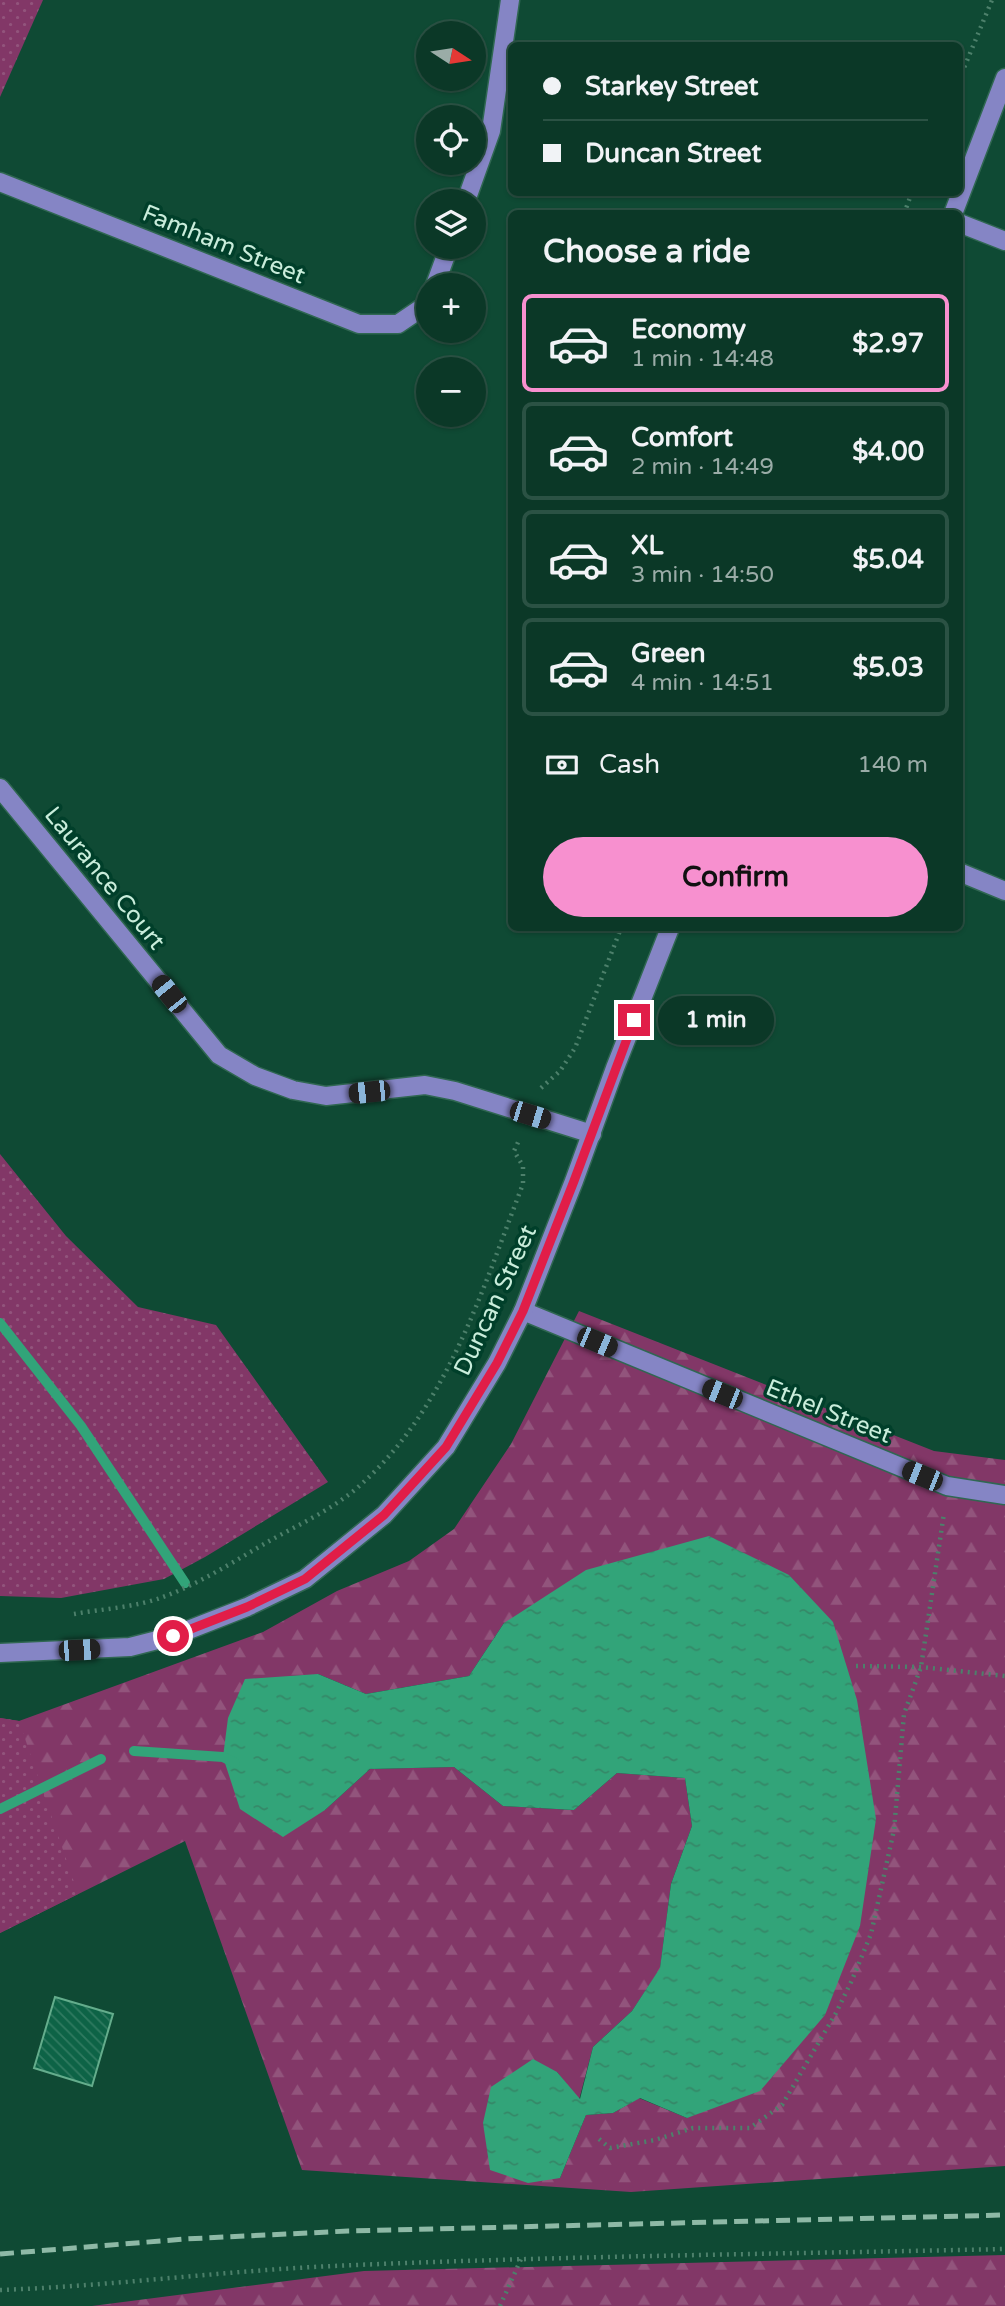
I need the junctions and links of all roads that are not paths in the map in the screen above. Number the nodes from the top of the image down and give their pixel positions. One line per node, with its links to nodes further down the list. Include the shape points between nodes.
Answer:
1 (510, 0): 5 (street, via 491,131)
2 (1005, 78): 4 (street)
3 (0, 182): 8 (street, Famham Street, via 359,324 398,324)
4 (963, 188)
5 (470, 189)
6 (963, 225): 7 (street)
7 (1005, 241)
8 (416, 312)
9 (0, 788): 13 (street, Laurance Court, via 219,1055 255,1076 293,1090 326,1096 425,1085)
10 (963, 874): 11 (street)
11 (1005, 891)
12 (669, 931): 13 (street, Duncan Street)
13 (592, 1135): 14 (street, Duncan Street)
14 (523, 1311): 15 (street, Ethel Street, via 947,1486); 16 (street, Duncan Street, via 446,1447 384,1515 305,1579 173,1636 130,1647)
15 (1005, 1495)
16 (0, 1653)

